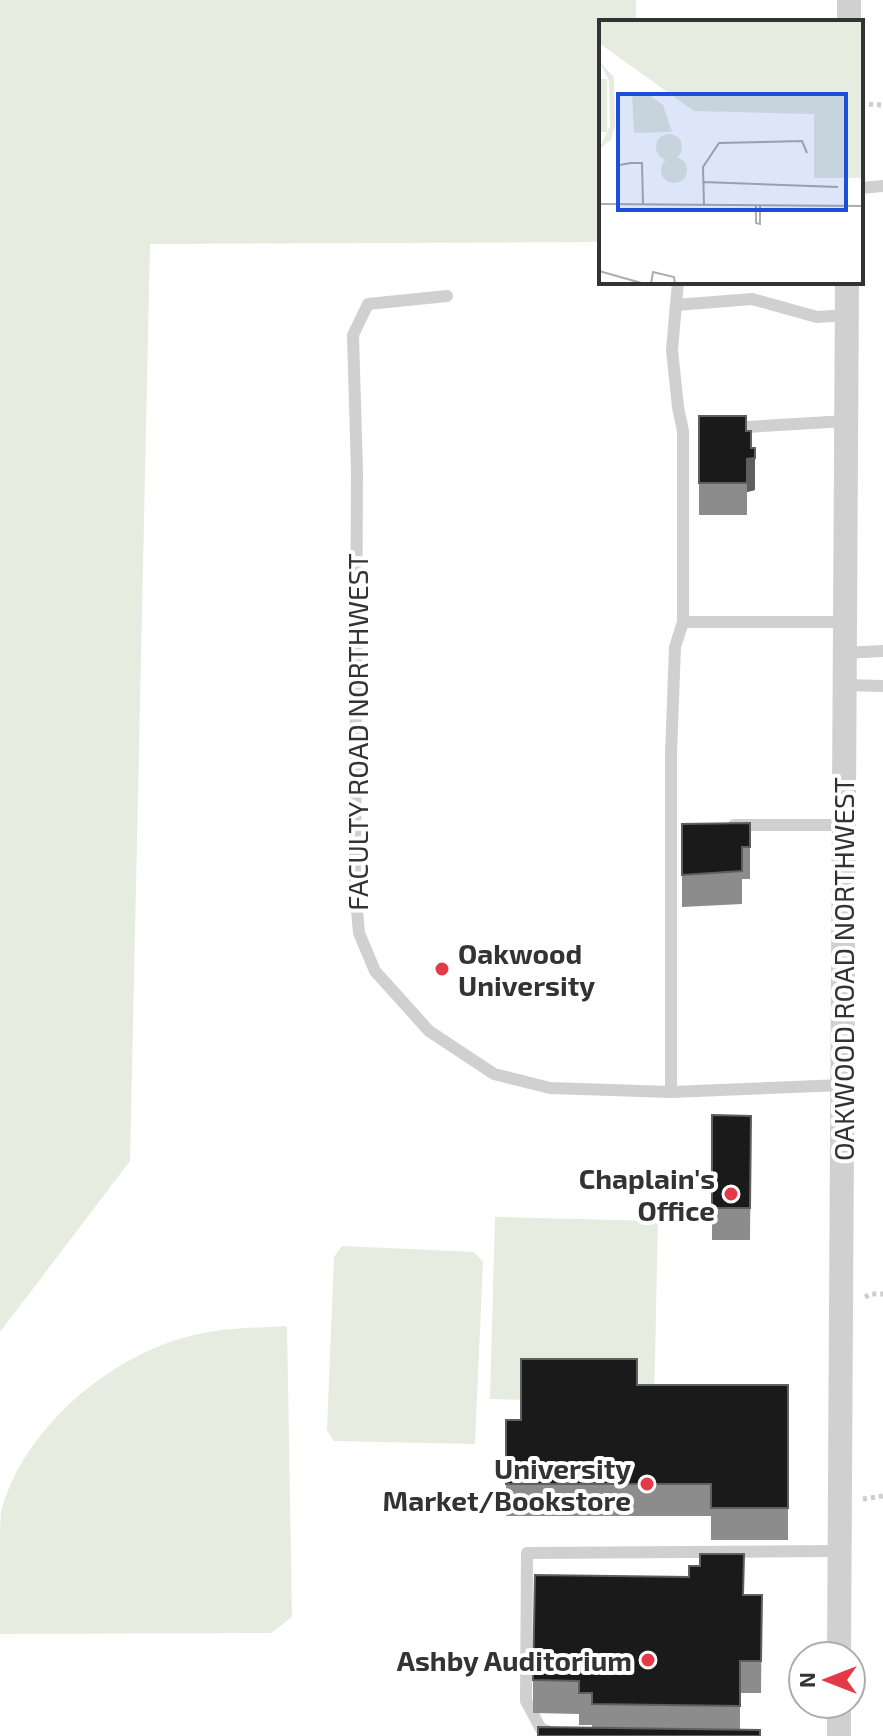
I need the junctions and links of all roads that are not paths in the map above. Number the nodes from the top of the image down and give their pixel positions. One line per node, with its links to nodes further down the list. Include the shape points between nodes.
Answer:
1 (883, 186): 2 (lane)
2 (863, 188)
3 (678, 284): 6 (lane)
4 (847, 284): 7 (street, OAKWOOD ROAD NORTHWEST)
5 (447, 296): 23 (lane, FACULTY ROAD NORTHWEST, via 368,304 353,335 359,933 375,971 429,1031 494,1074 550,1088)
6 (676, 305): 7 (lane, via 752,299 817,317); 11 (lane, via 672,350)
7 (847, 315): 8 (street, OAKWOOD ROAD NORTHWEST)
8 (846, 421): 9 (lane); 13 (street, OAKWOOD ROAD NORTHWEST)
9 (713, 429)
10 (698, 430): 11 (lane)
11 (683, 431): 12 (lane)
12 (683, 622): 13 (lane); 18 (lane, via 675,647)
13 (845, 622): 15 (street, OAKWOOD ROAD NORTHWEST)
14 (883, 651): 15 (lane)
15 (845, 653): 16 (street, OAKWOOD ROAD NORTHWEST)
16 (845, 685): 17 (lane); 21 (street, OAKWOOD ROAD NORTHWEST)
17 (883, 686)
18 (671, 825): 19 (lane); 23 (lane)
19 (687, 825)
20 (718, 825): 21 (lane)
21 (844, 825): 22 (street, OAKWOOD ROAD NORTHWEST)
22 (842, 1085): 23 (lane, FACULTY ROAD NORTHWEST); 24 (street, OAKWOOD ROAD NORTHWEST)
23 (671, 1092)
24 (840, 1551): 25 (street, OAKWOOD ROAD NORTHWEST); 26 (lane, via 527,1553 526,1701 541,1729)
25 (839, 1640)
26 (562, 1736)

